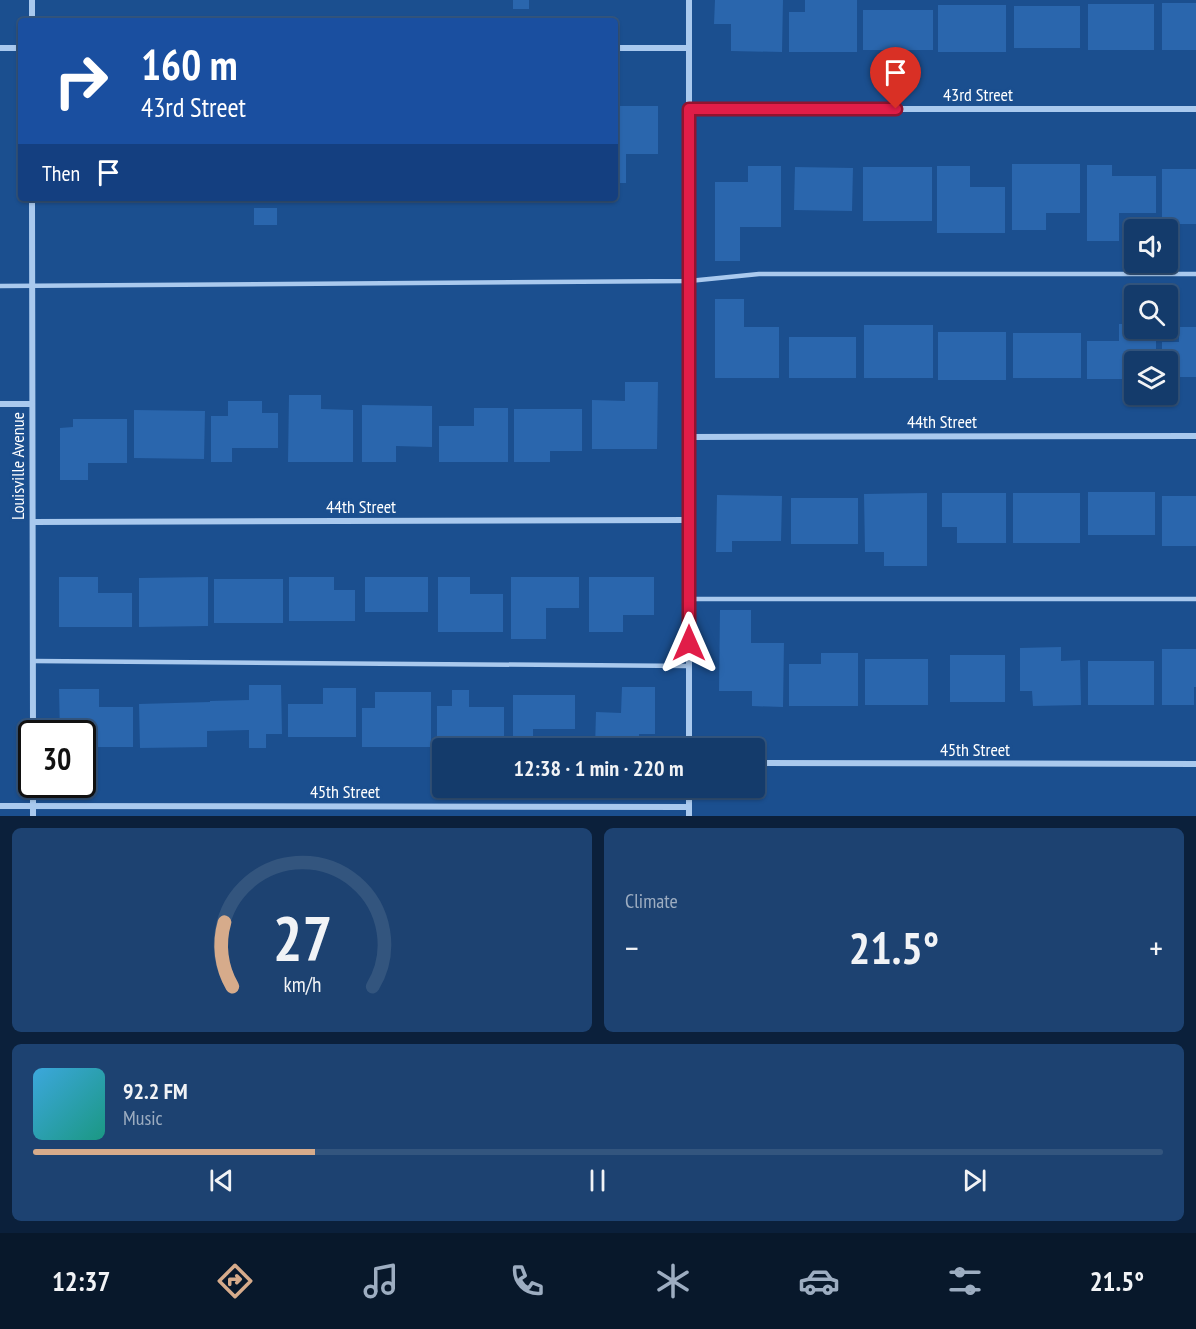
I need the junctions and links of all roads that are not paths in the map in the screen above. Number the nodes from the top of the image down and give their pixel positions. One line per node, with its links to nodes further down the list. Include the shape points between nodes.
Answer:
1 (32, 0): 3 (street)
2 (689, 0): 7 (street)
3 (32, 18)
4 (0, 48): 5 (street)
5 (18, 48)
6 (618, 48): 7 (street)
7 (689, 48): 8 (street)
8 (689, 109): 9 (street, 43rd Street); 12 (street)
9 (1196, 109)
10 (32, 201): 14 (street, Louisville Avenue)
11 (1196, 274): 12 (lane, via 759,273)
12 (689, 281): 14 (lane); 18 (street)
13 (0, 286): 14 (lane)
14 (32, 286): 16 (street, Louisville Avenue)
15 (0, 404): 16 (street)
16 (32, 404): 20 (street, Louisville Avenue)
17 (1196, 436): 18 (street, 44th Street)
18 (689, 437): 19 (street)
19 (689, 520): 20 (street, 44th Street); 21 (street)
20 (33, 522): 23 (street, Louisville Avenue)
21 (689, 599): 22 (lane); 24 (street)
22 (1196, 599)
23 (33, 661): 24 (lane); 25 (street, Louisville Avenue)
24 (689, 666): 26 (street)
25 (33, 720)
26 (689, 738)
27 (765, 763): 28 (street, 45th Street)
28 (1196, 764)
29 (33, 798): 32 (street)
30 (689, 798): 33 (street)
31 (0, 806): 32 (street, 45th Street)
32 (33, 806): 33 (street, 45th Street); 34 (street)
33 (689, 807): 35 (street)
34 (33, 816)
35 (689, 816)

